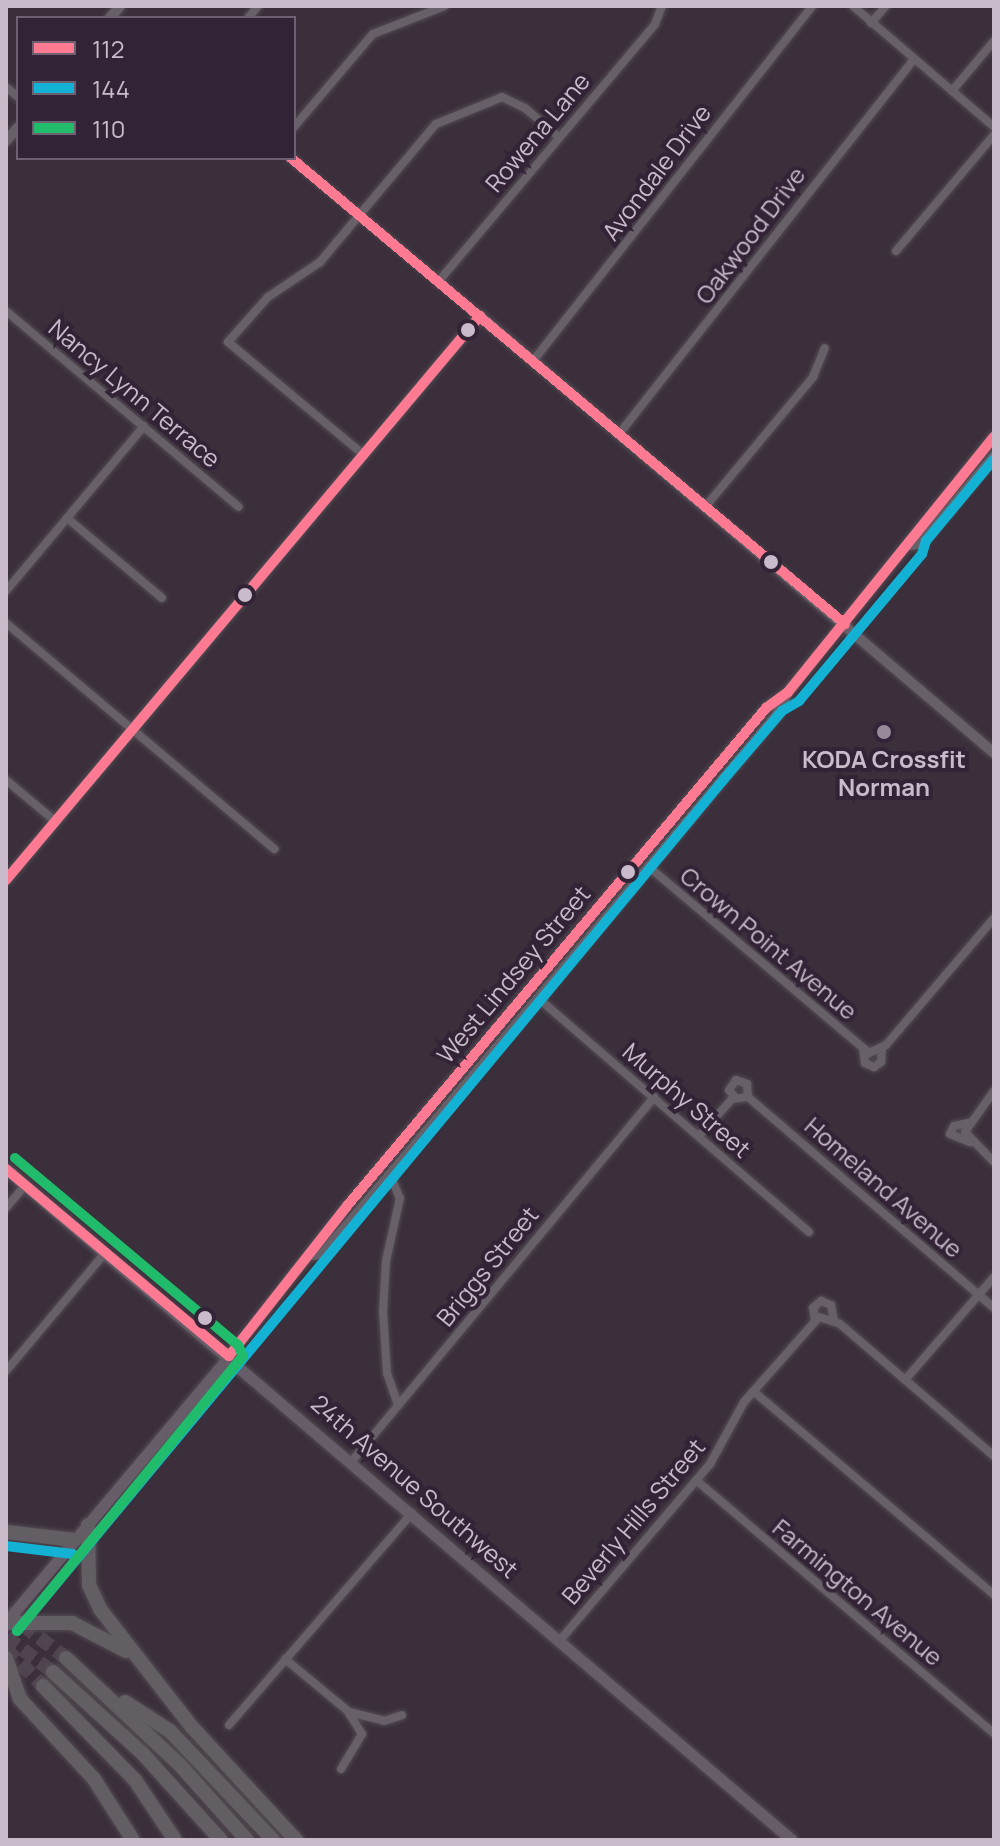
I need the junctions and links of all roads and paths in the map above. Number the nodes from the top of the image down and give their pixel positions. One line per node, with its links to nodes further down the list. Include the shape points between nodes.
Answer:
1 (445, 6): 10 (street, via 373,34)
2 (662, 6): 13 (street, Rowena Lane, via 655,24)
3 (812, 6): 21 (street, Avondale Drive)
4 (853, 6): 6 (street)
5 (886, 6): 6 (street)
6 (871, 23): 8 (street)
7 (994, 41): 9 (street)
8 (913, 60): 9 (street); 23 (street, Oakwood Drive)
9 (952, 91): 11 (street)
10 (296, 125)
11 (994, 127)
12 (994, 135): 16 (street)
13 (559, 137): 15 (street, via 508,98 462,111 430,129); 17 (street, Rowena Lane)
14 (293, 160): 15 (street)
15 (358, 214): 17 (street); 25 (street, via 320,262 268,297 228,342)
16 (896, 251)
17 (438, 282): 19 (street)
18 (6, 311): 22 (street, Nancy Lynn Terrace)
19 (480, 316): 21 (street); 25 (street)
20 (825, 348): 27 (street, via 813,377)
21 (533, 361): 23 (street)
22 (144, 426): 28 (street, Nancy Lynn Terrace); 29 (street)
23 (619, 434): 27 (street)
24 (994, 437): 30 (street, West Lindsey Street, via 912,535)
25 (364, 455): 36 (street)
26 (994, 456): 30 (street, West Lindsey Street, via 921,543)
27 (706, 506): 34 (street)
28 (239, 507)
29 (67, 518): 31 (street); 32 (street)
30 (911, 545): 34 (street, West Lindsey Street)
31 (6, 591)
32 (162, 598)
33 (6, 623): 36 (street)
34 (845, 624): 35 (street, West Lindsey Street); 37 (street)
35 (788, 692): 39 (street, West Lindsey Street, via 773,700); 40 (street, West Lindsey Street, via 782,708)
36 (132, 730): 43 (street); 44 (street)
37 (994, 753)
38 (6, 780): 43 (street)
39 (705, 780): 40 (street); 41 (street, West Lindsey Street)
40 (715, 788): 42 (street, West Lindsey Street)
41 (684, 805): 42 (street); 48 (street, West Lindsey Street)
42 (694, 813): 45 (street, West Lindsey Street)
43 (55, 821): 46 (street)
44 (274, 849)
45 (649, 867): 49 (street, West Lindsey Street); 52 (street, Crown Point Avenue)
46 (6, 880)
47 (994, 918): 53 (street)
48 (534, 984): 49 (street); 50 (street, West Lindsey Street)
49 (541, 995): 51 (street, West Lindsey Street); 55 (street, Murphy Street)
50 (511, 1011): 51 (street); 62 (street, West Lindsey Street)
51 (521, 1019): 64 (street, West Lindsey Street)
52 (863, 1049): 53 (street, Crown Point Avenue); 53 (street, Crown Point Avenue, via 865,1063 874,1067 881,1062)
53 (879, 1051)
54 (994, 1091): 58 (street)
55 (654, 1097): 59 (street, Murphy Street); 81 (street, Briggs Street)
56 (735, 1097): 57 (street); 57 (street, Homeland Avenue, via 729,1090 736,1080 747,1084); 59 (street, Homeland Avenue)
57 (748, 1097): 73 (street, Homeland Avenue)
58 (967, 1127): 60 (street); 60 (street, via 954,1126 950,1134)
59 (699, 1136): 69 (street, Murphy Street)
60 (970, 1142): 61 (street)
61 (994, 1162)
62 (381, 1166): 64 (street); 66 (street, West Lindsey Street)
63 (6, 1169): 65 (main road, 24th Avenue Southwest)
64 (390, 1175): 67 (street, West Lindsey Street); 81 (street, via 400,1198 386,1261 383,1311 387,1373)
65 (25, 1185): 68 (street); 70 (main road, 24th Avenue Southwest)
66 (358, 1194): 67 (street); 71 (street, West Lindsey Street, via 314,1246)
67 (367, 1202): 71 (street, West Lindsey Street, via 323,1253)
68 (6, 1208)
69 (809, 1232)
70 (105, 1253): 77 (main road, 24th Avenue Southwest); 78 (street)
71 (313, 1255): 77 (street, West Lindsey Street)
72 (994, 1277): 73 (street)
73 (979, 1295): 74 (street, Homeland Avenue); 79 (street)
74 (994, 1308)
75 (819, 1318): 76 (street); 76 (street, via 814,1305 825,1301); 80 (street, Beverly Hills Street)
76 (834, 1320): 79 (street)
77 (229, 1356): 83 (main road, 24th Avenue Southwest); 86 (main road, West Lindsey Street)
78 (6, 1371)
79 (905, 1380): 82 (street)
80 (753, 1391): 84 (street, Beverly Hills Street); 89 (street)
81 (398, 1405): 83 (street, Briggs Street)
82 (994, 1456)
83 (352, 1461): 85 (main road, 24th Avenue Southwest)
84 (696, 1480): 91 (street, Beverly Hills Street); 104 (street, Farmington Avenue)
85 (412, 1513): 91 (main road, 24th Avenue Southwest); 95 (street)
86 (88, 1525): 88 (main road, West Lindsey Street); 92 (highway, via 89,1585)
87 (6, 1532): 88 (highway)
88 (75, 1540): 90 (main road, West Lindsey Street)
89 (994, 1595)
90 (6, 1622): 92 (highway, via 72,1623)
91 (561, 1639): 112 (main road, 24th Avenue Southwest)
92 (134, 1656): 111 (highway)
93 (6, 1658): 100 (highway, via 15,1691)
94 (66, 1658): 97 (highway)
95 (285, 1659): 101 (street); 103 (street)
96 (53, 1672): 108 (highway, via 143,1754)
97 (97, 1684): 109 (highway); 110 (highway, via 170,1731)
98 (43, 1686): 107 (highway, via 128,1772)
99 (6, 1699): 100 (highway)
100 (28, 1709): 106 (highway, via 94,1779)
101 (349, 1712): 102 (street, via 384,1721); 105 (street, via 362,1734)
102 (402, 1715)
103 (229, 1725)
104 (994, 1734)
105 (341, 1769)
106 (133, 1840)
107 (175, 1840)
108 (221, 1840)
109 (247, 1840)
110 (273, 1840)
111 (296, 1840)
112 (792, 1840)

